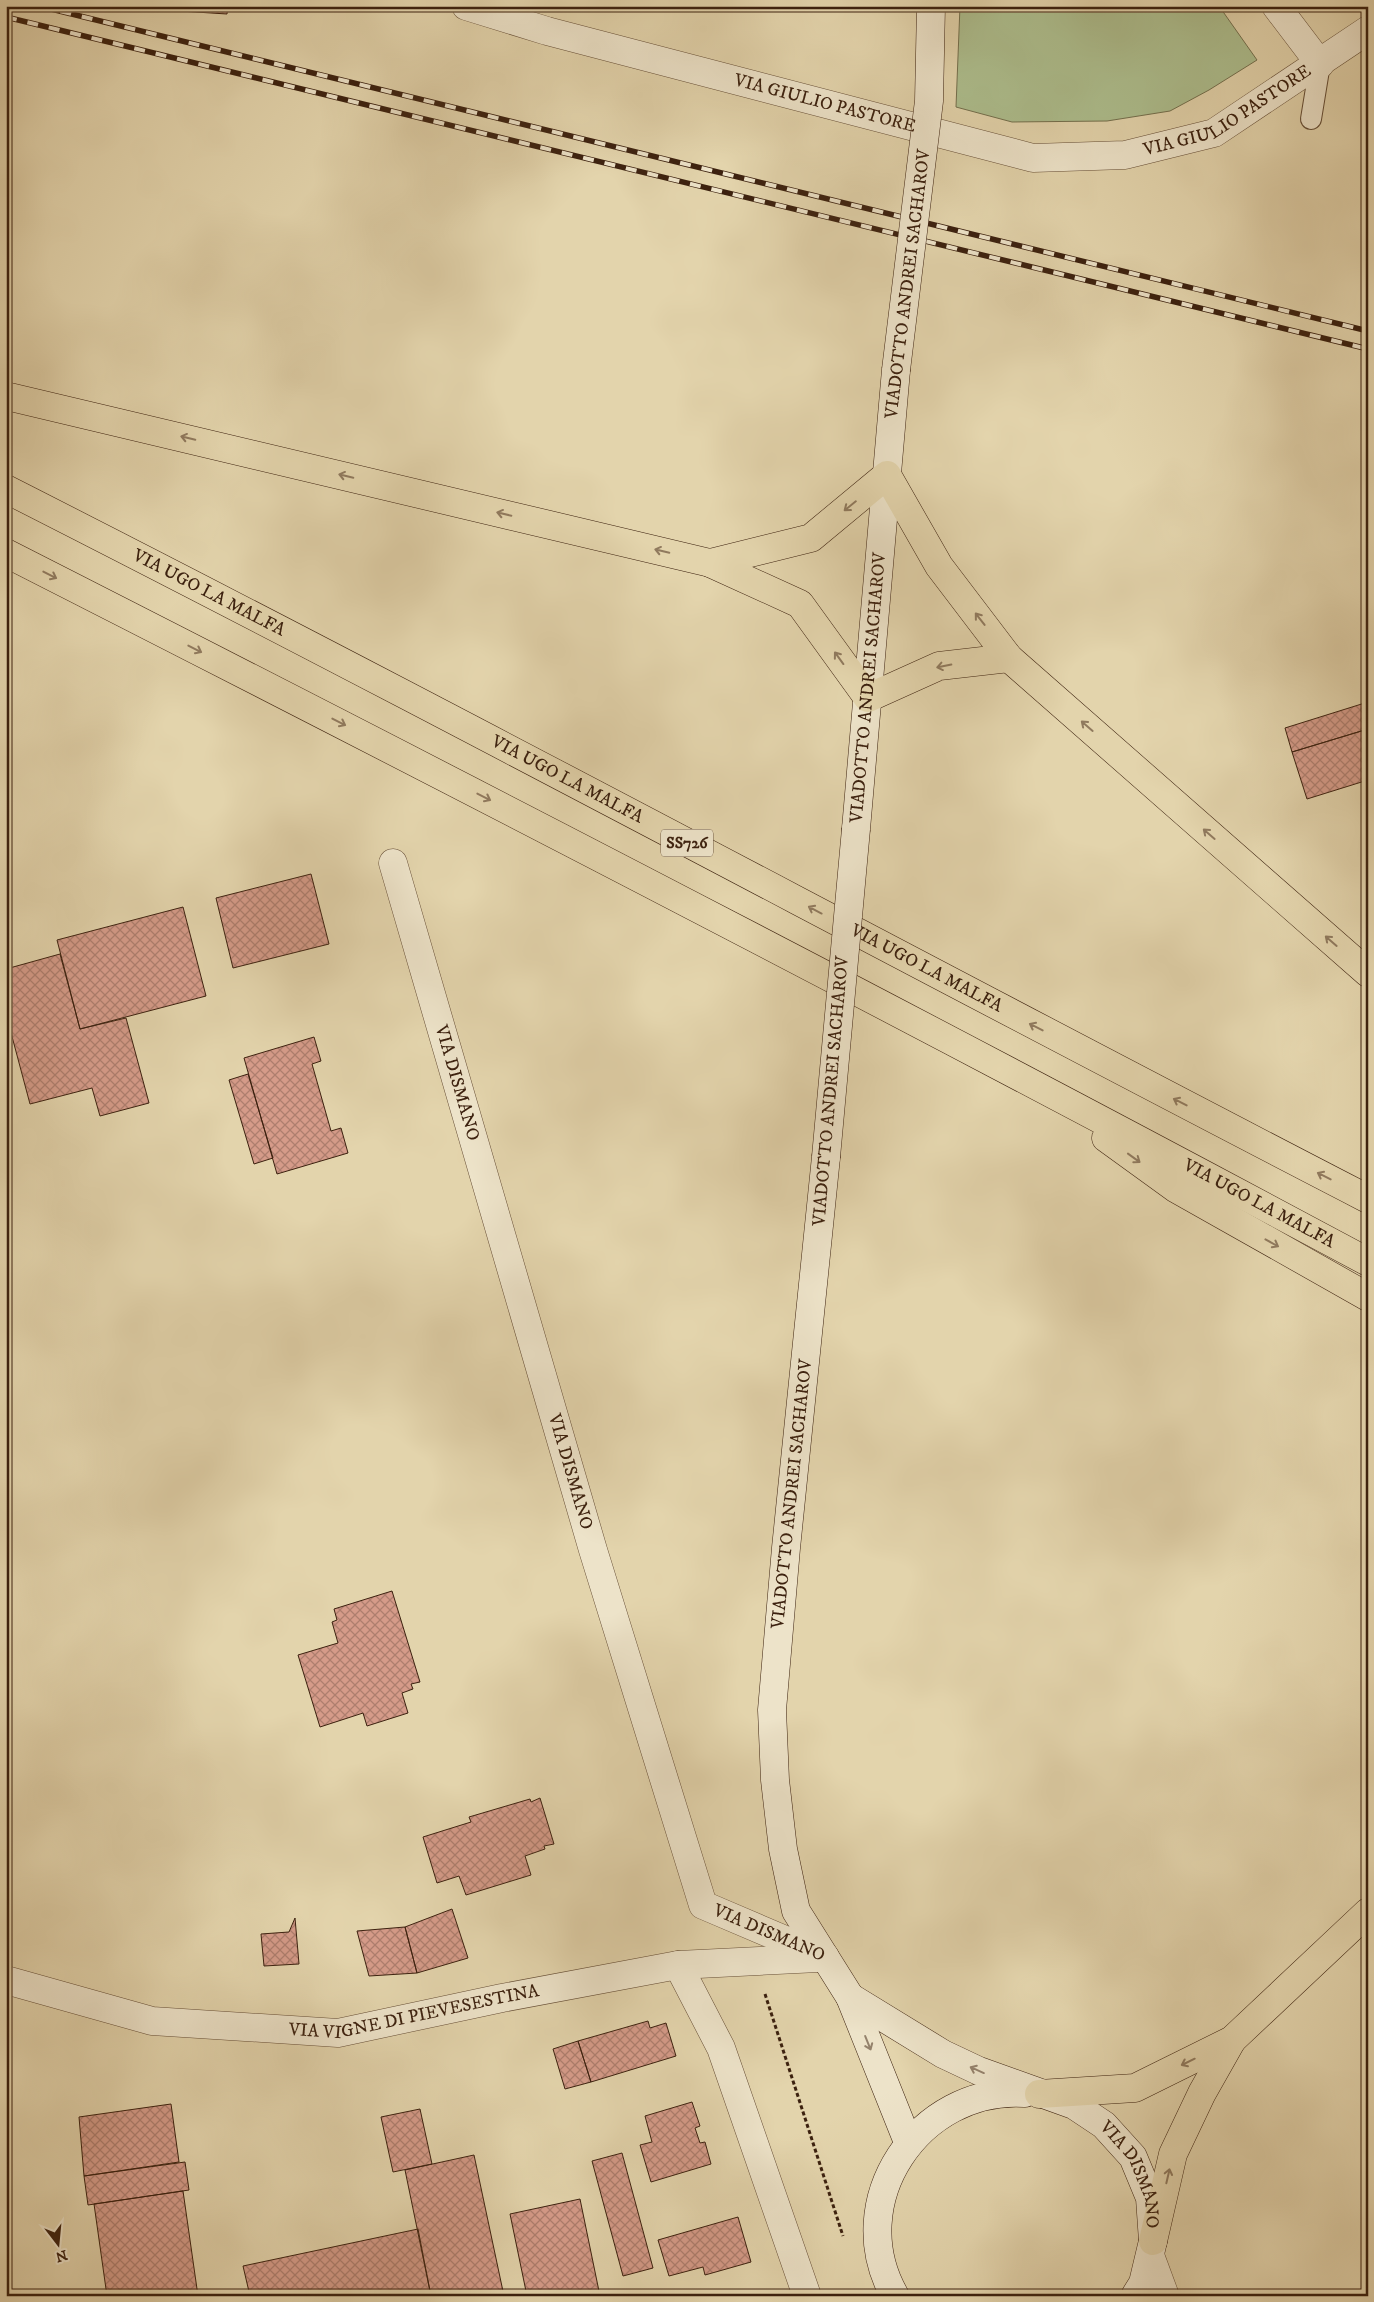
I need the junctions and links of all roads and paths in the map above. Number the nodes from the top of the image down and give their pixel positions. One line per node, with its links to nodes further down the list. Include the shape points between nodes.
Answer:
1 (466, 6): 5 (street, VIA GIULIO PASTORE, via 547,31 1033,158 1125,155 1214,133)
2 (931, 6): 8 (street, VIADOTTO ANDREI SACHAROV, bridge, via 929,101 896,370)
3 (1276, 6): 5 (street)
4 (1368, 30): 5 (street, VIA GIULIO PASTORE)
5 (1320, 64): 6 (lane)
6 (1311, 119)
7 (6, 396): 11 (highway, one-way to 7)
8 (887, 475): 11 (highway, one-way to 11, via 811,538); 12 (highway, one-way to 8, via 939,566); 13 (street, VIADOTTO ANDREI SACHAROV)
9 (6, 489): 17 (highway, VIA UGO LA MALFA / SS726, one-way to 9, via 300,638)
10 (6, 553): 16 (highway, VIA UGO LA MALFA, one-way to 16)
11 (710, 563): 13 (highway, one-way to 11, via 800,604)
12 (1009, 658): 13 (highway, one-way to 13, via 939,666); 15 (highway, one-way to 12)
13 (868, 698): 21 (street, VIADOTTO ANDREI SACHAROV, bridge, via 772,1710 775,1780 783,1849 796,1911)
14 (393, 863): 21 (street, VIA DISMANO, via 590,1541 703,1905)
15 (1368, 973)
16 (1024, 1078): 18 (highway, VIA UGO LA MALFA); 19 (highway, one-way to 19, via 1175,1188)
17 (1368, 1199)
18 (1368, 1262)
19 (1368, 1297)
20 (1368, 1912): 26 (highway)
21 (824, 1957): 22 (street, VIA VIGNE DI PIEVESESTINA); 25 (street, VIA DISMANO)
22 (760, 1961): 23 (street, VIA VIGNE DI PIEVESESTINA); 29 (path, via 764,1993)
23 (678, 1965): 24 (street, VIA VIGNE DI PIEVESESTINA, via 338,2033 152,2021); 31 (street, via 721,2048)
24 (6, 1980)
25 (850, 1997): 27 (street, VIA DISMANO, one-way to 25, via 943,2054); 28 (street, VIA DISMANO, one-way to 28)
26 (1232, 2040): 27 (highway, one-way to 27, via 1135,2088); 30 (highway, one-way to 26, via 1173,2154)
27 (1039, 2094): 28 (street, VIA DISMANO, via 1010,2092 981,2097 941,2114); 30 (street, VIA DISMANO, via 1074,2105 1104,2125 1133,2158 1150,2198)
28 (908, 2142): 32 (street, VIA DISMANO, via 885,2184 877,2231 885,2278)
29 (844, 2239)
30 (1152, 2249): 33 (street, VIA DISMANO, via 1143,2283); 34 (street)
31 (807, 2296)
32 (895, 2296)
33 (1135, 2296)
34 (1165, 2296)

